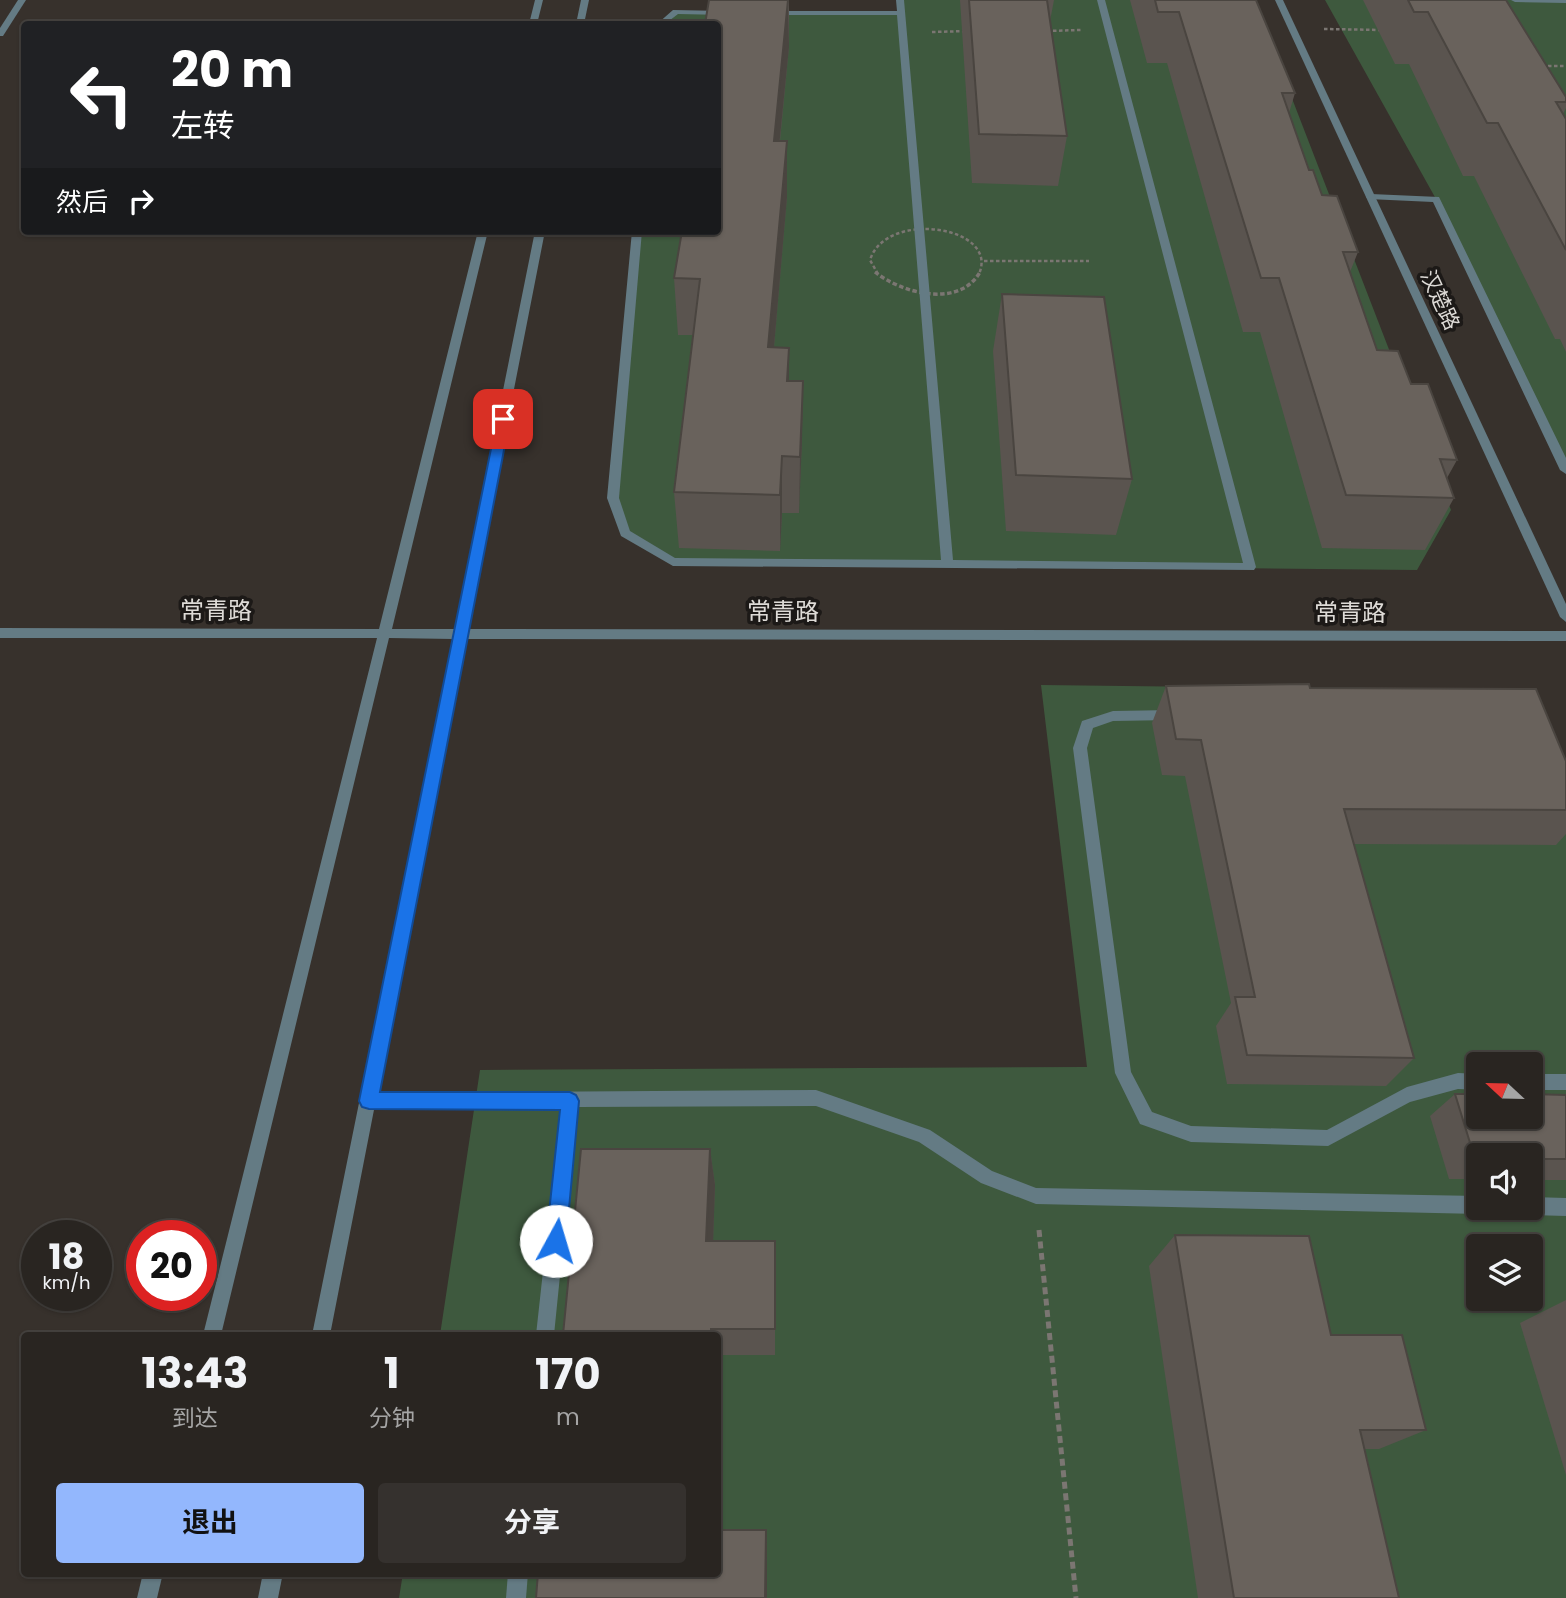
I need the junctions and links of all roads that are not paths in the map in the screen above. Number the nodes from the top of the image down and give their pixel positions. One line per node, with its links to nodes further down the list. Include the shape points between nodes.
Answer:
1 (22, 0): 15 (street)
2 (539, 0): 12 (street)
3 (584, 0): 13 (street)
4 (900, 0): 11 (street)
5 (1101, 0): 21 (street, via 1250,566)
6 (1279, 0): 16 (street, 汉楚路)
7 (1515, 0): 8 (street)
8 (1566, 1)
9 (729, 13): 14 (street, via 676,12)
10 (755, 13): 11 (street)
11 (901, 13): 21 (street)
12 (534, 21)
13 (580, 21)
14 (665, 21)
15 (0, 34)
16 (1371, 197): 20 (street, via 1436,198); 22 (street, 汉楚路)
17 (482, 235): 24 (street)
18 (539, 235): 25 (street)
19 (636, 235): 21 (street, via 612,498 625,533 673,562)
20 (1566, 470)
21 (947, 564)
22 (1566, 617)
23 (0, 633): 24 (street, 常青路)
24 (384, 634): 25 (street, 常青路); 36 (street)
25 (462, 634): 26 (street, 常青路); 31 (street)
26 (1566, 636)
27 (1182, 715): 28 (street, via 1113,716 1087,725 1080,748 1123,1073 1146,1118 1191,1134 1328,1138 1407,1095)
28 (1466, 1082)
29 (1544, 1082): 30 (street)
30 (1566, 1082)
31 (369, 1101): 32 (street); 37 (street)
32 (570, 1101): 33 (street, via 816,1098 924,1136 988,1177 1036,1195); 38 (street)
33 (1466, 1205)
34 (1543, 1206): 35 (street)
35 (1566, 1207)
36 (213, 1332)
37 (322, 1332)
38 (545, 1332)
39 (152, 1577): 42 (street)
40 (272, 1577): 43 (street)
41 (519, 1577): 44 (street)
42 (147, 1598)
43 (268, 1598)
44 (516, 1598)

